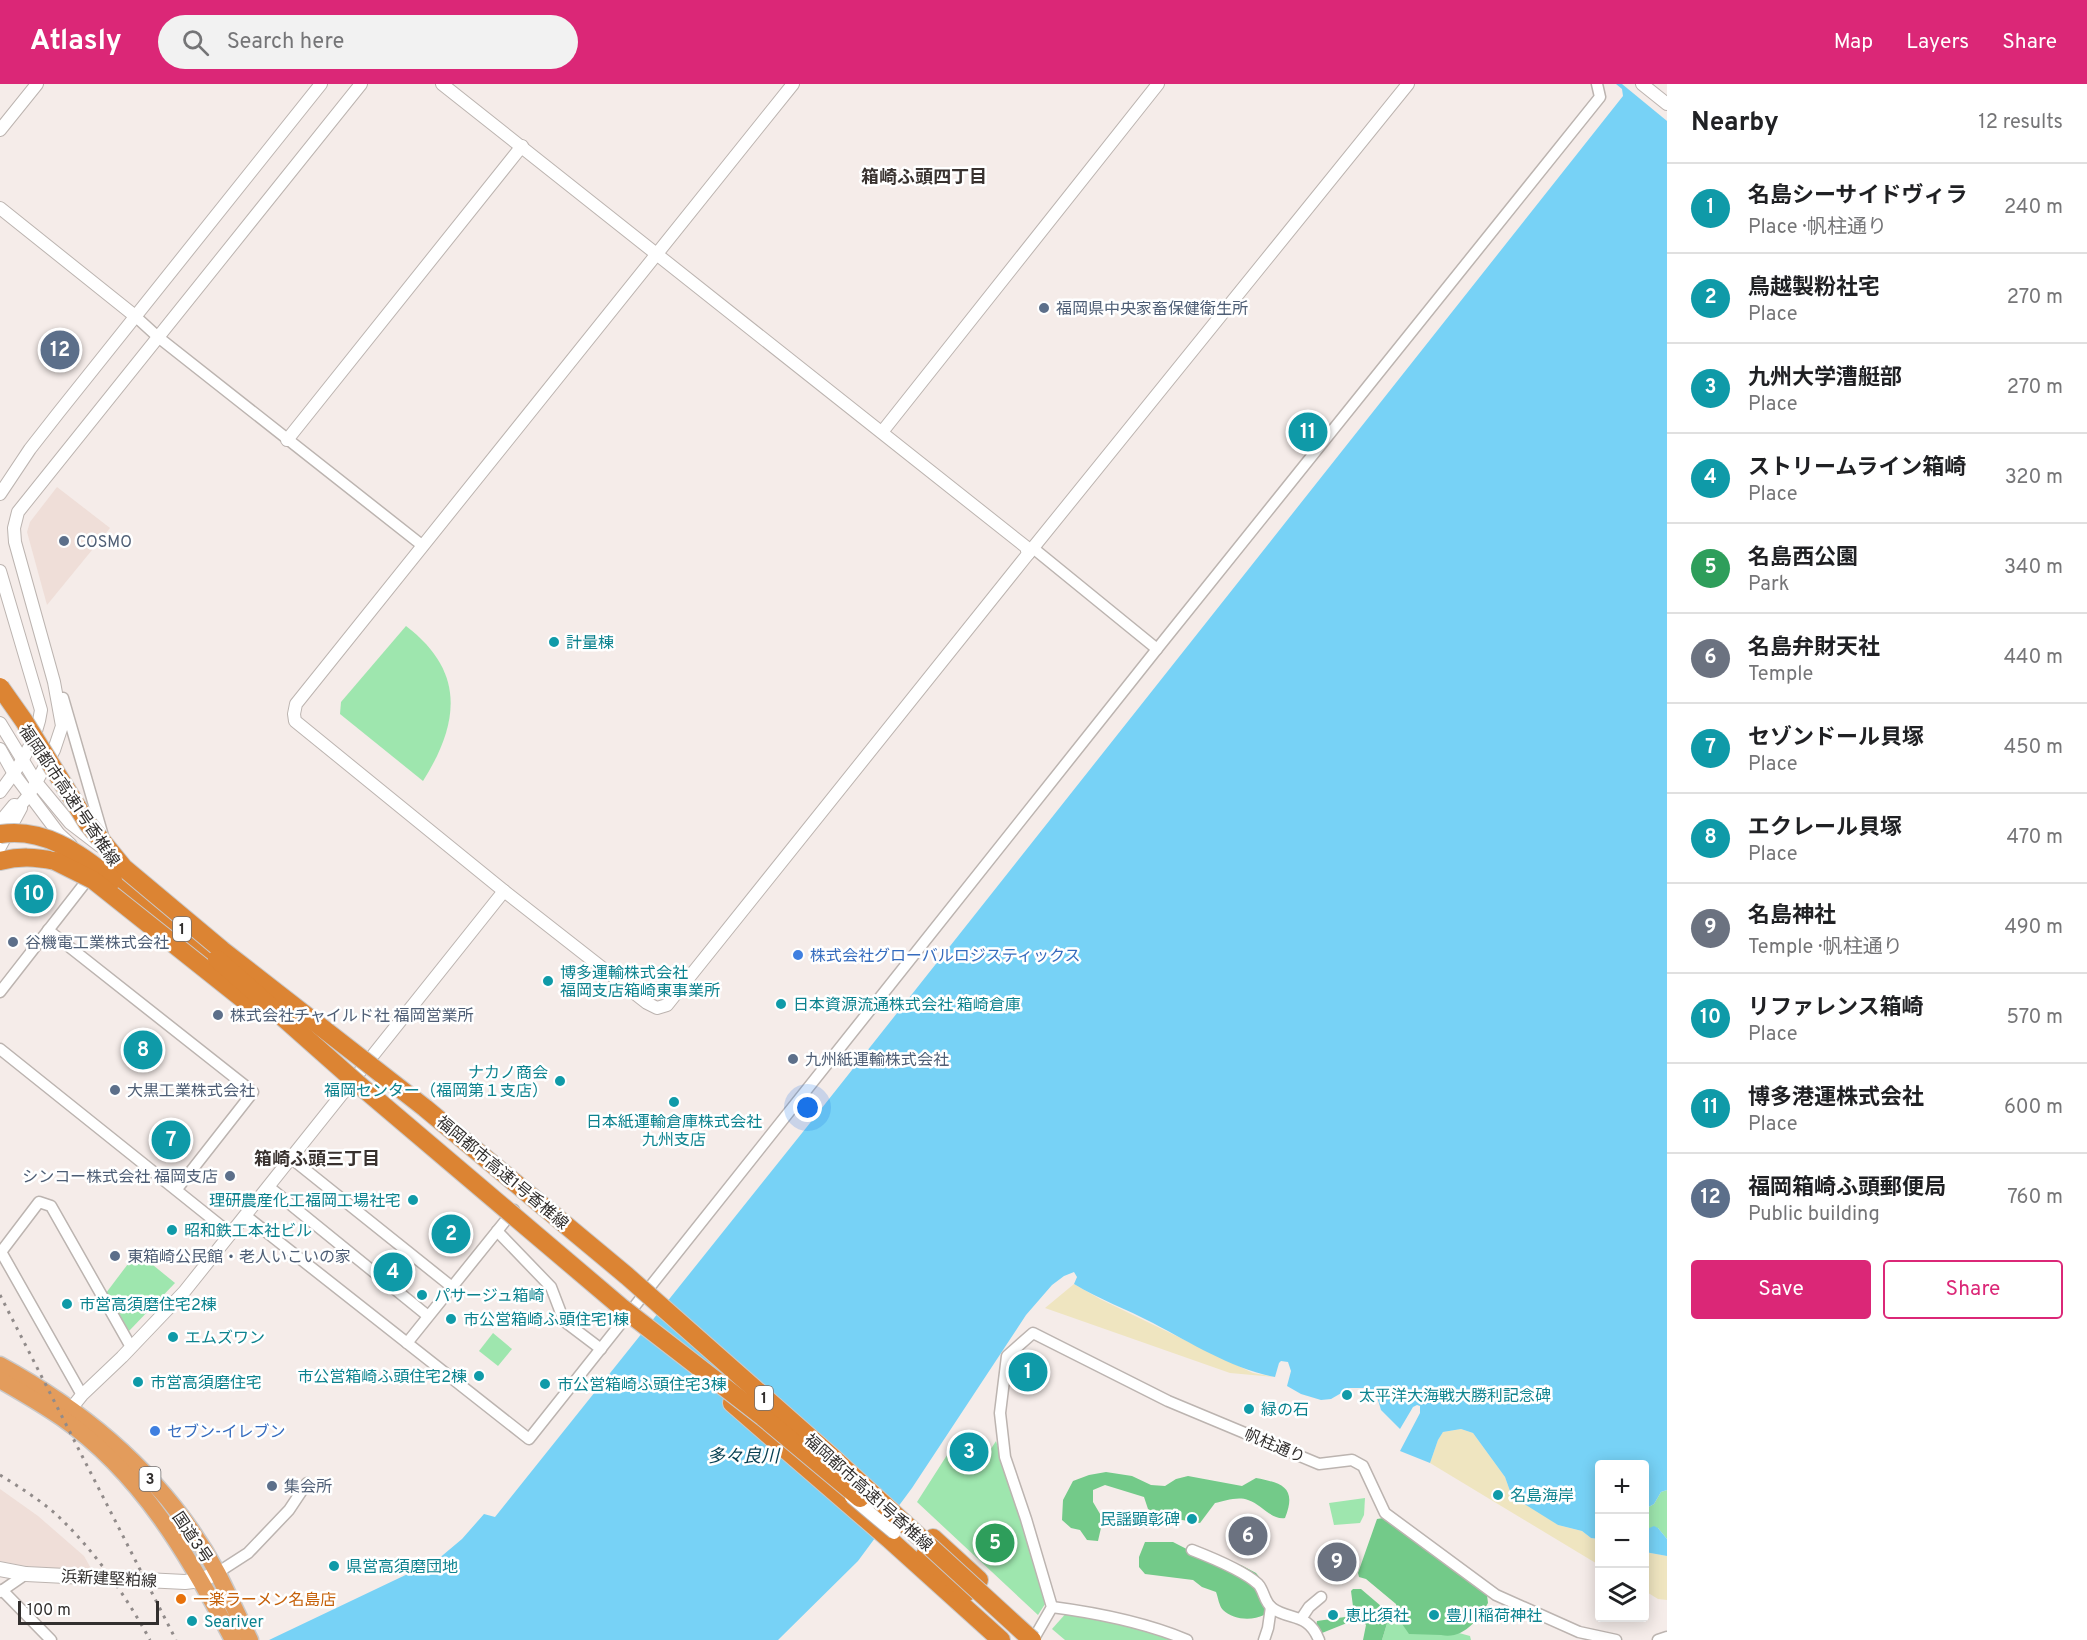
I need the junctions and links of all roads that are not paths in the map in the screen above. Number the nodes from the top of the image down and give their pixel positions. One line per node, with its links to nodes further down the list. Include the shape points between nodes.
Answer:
1 (37, 84): 11 (street)
2 (321, 84): 15 (street)
3 (361, 84): 16 (street)
4 (442, 84): 12 (street)
5 (793, 84): 14 (street)
6 (1158, 84): 17 (street)
7 (1407, 84): 21 (street)
8 (1597, 84): 23 (street, via 1600,97)
9 (1642, 84): 10 (street)
10 (1667, 104)
11 (0, 130)
12 (522, 146): 14 (street); 18 (street)
13 (0, 208): 15 (street)
14 (658, 254): 17 (street); 20 (street)
15 (135, 316): 16 (street); 19 (street, via 30,449)
16 (158, 337): 18 (street); 26 (street, via 18,512 15,542)
17 (882, 432): 21 (street)
18 (287, 440): 20 (street)
19 (0, 494)
20 (423, 546): 40 (street, via 296,704 295,722)
21 (1030, 551): 23 (street); 40 (street, via 667,1005 657,1008 647,1003)
22 (0, 571): 29 (street, via 41,710)
23 (1157, 649): 62 (street)
24 (0, 687): 43 (highway, 福岡都市高速1号香椎線 / 1, bridge, via 88,824 124,868)
25 (0, 694): 47 (highway, 福岡都市高速1号香椎線 / 1, bridge, via 86,824 135,886)
26 (58, 699): 31 (street, via 62,732); 37 (street, via 63,698 104,840)
27 (0, 723): 29 (street)
28 (0, 749): 30 (street)
29 (24, 759): 30 (street); 31 (street)
30 (14, 774): 32 (street); 33 (street)
31 (36, 782): 33 (street); 37 (street, via 70,823)
32 (0, 792)
33 (29, 794): 34 (street); 36 (street)
34 (20, 806): 35 (street, via 15,805); 38 (street)
35 (0, 822)
36 (69, 843): 38 (street, via 26,830); 39 (street)
37 (101, 846): 45 (street, via 312,1015)
38 (0, 847): 43 (highway, bridge, via 12,832 44,836 75,850 290,1020); 47 (highway, bridge, via 17,857 55,861 93,880)
39 (96, 869): 41 (street); 46 (street)
40 (504, 891): 45 (street)
41 (48, 930): 42 (street); 50 (street, via 253,1092)
42 (0, 992)
43 (326, 1030): 56 (highway, 福岡都市高速1号香椎線 / 1, bridge, via 433,1114)
44 (0, 1049): 50 (street)
45 (366, 1065): 46 (street); 56 (street)
46 (356, 1078): 48 (street); 51 (street)
47 (407, 1126): 59 (highway, 福岡都市高速1号香椎線 / 1, bridge)
48 (292, 1160): 49 (street); 57 (street)
49 (269, 1187): 52 (street); 58 (street)
50 (177, 1189): 54 (street)
51 (514, 1210): 53 (street); 67 (street, bridge)
52 (246, 1216): 54 (street); 60 (street)
53 (497, 1231): 57 (street); 62 (street, via 550,1287 564,1321)
54 (231, 1234): 61 (street, via 184,1292)
55 (1, 1251): 61 (street, via 39,1202 51,1206); 65 (street)
56 (630, 1283): 67 (highway, bridge, via 675,1306 760,1381); 79 (highway, 福岡都市高速1号香椎線 / 1, bridge, via 848,1472)
57 (452, 1287): 58 (street)
58 (428, 1316): 60 (street)
59 (636, 1320): 67 (highway, bridge); 79 (highway, 福岡都市高速1号香椎線 / 1, bridge, via 772,1424)
60 (407, 1343): 62 (street, via 529,1439)
61 (131, 1347): 65 (street)
62 (601, 1349)
63 (0, 1365): 65 (highway, 国道3号 / 3)
64 (0, 1380): 65 (highway, 国道3号 / 3)
65 (72, 1407): 70 (highway, 国道3号 / 3, via 132,1460 162,1493); 72 (highway, 国道3号 / 3, via 147,1499)
66 (307, 1483): 70 (street, via 289,1510 248,1553)
67 (898, 1528): 79 (highway, via 958,1559); 83 (highway)
68 (1192, 1550): 76 (street, via 1258,1584)
69 (0, 1569): 71 (main road, 浜新建堅粕線)
70 (217, 1573): 72 (main road, 浜新建堅粕線); 82 (highway, 国道3号 / 3)
71 (26, 1574): 72 (main road, 浜新建堅粕線, via 141,1581); 73 (street)
72 (201, 1580): 81 (highway, 国道3号 / 3)
73 (1, 1591): 80 (street)
74 (1321, 1597): 77 (street)
75 (1052, 1607): 78 (street, 帆柱通り, via 1030,1518 1005,1457 1000,1413 1007,1356 1033,1333 1168,1401 1319,1464 1352,1460 1363,1466 1385,1513 1496,1595); 79 (street); 84 (street, via 1136,1622)
76 (1271, 1607): 77 (street); 85 (street)
77 (1301, 1619): 86 (street)
78 (1579, 1636): 87 (street, 帆柱通り)
79 (1029, 1637)
80 (51, 1640)
81 (233, 1640)
82 (250, 1640)
83 (1001, 1640)
84 (1187, 1640)
85 (1264, 1640)
86 (1319, 1640)
87 (1616, 1640)

